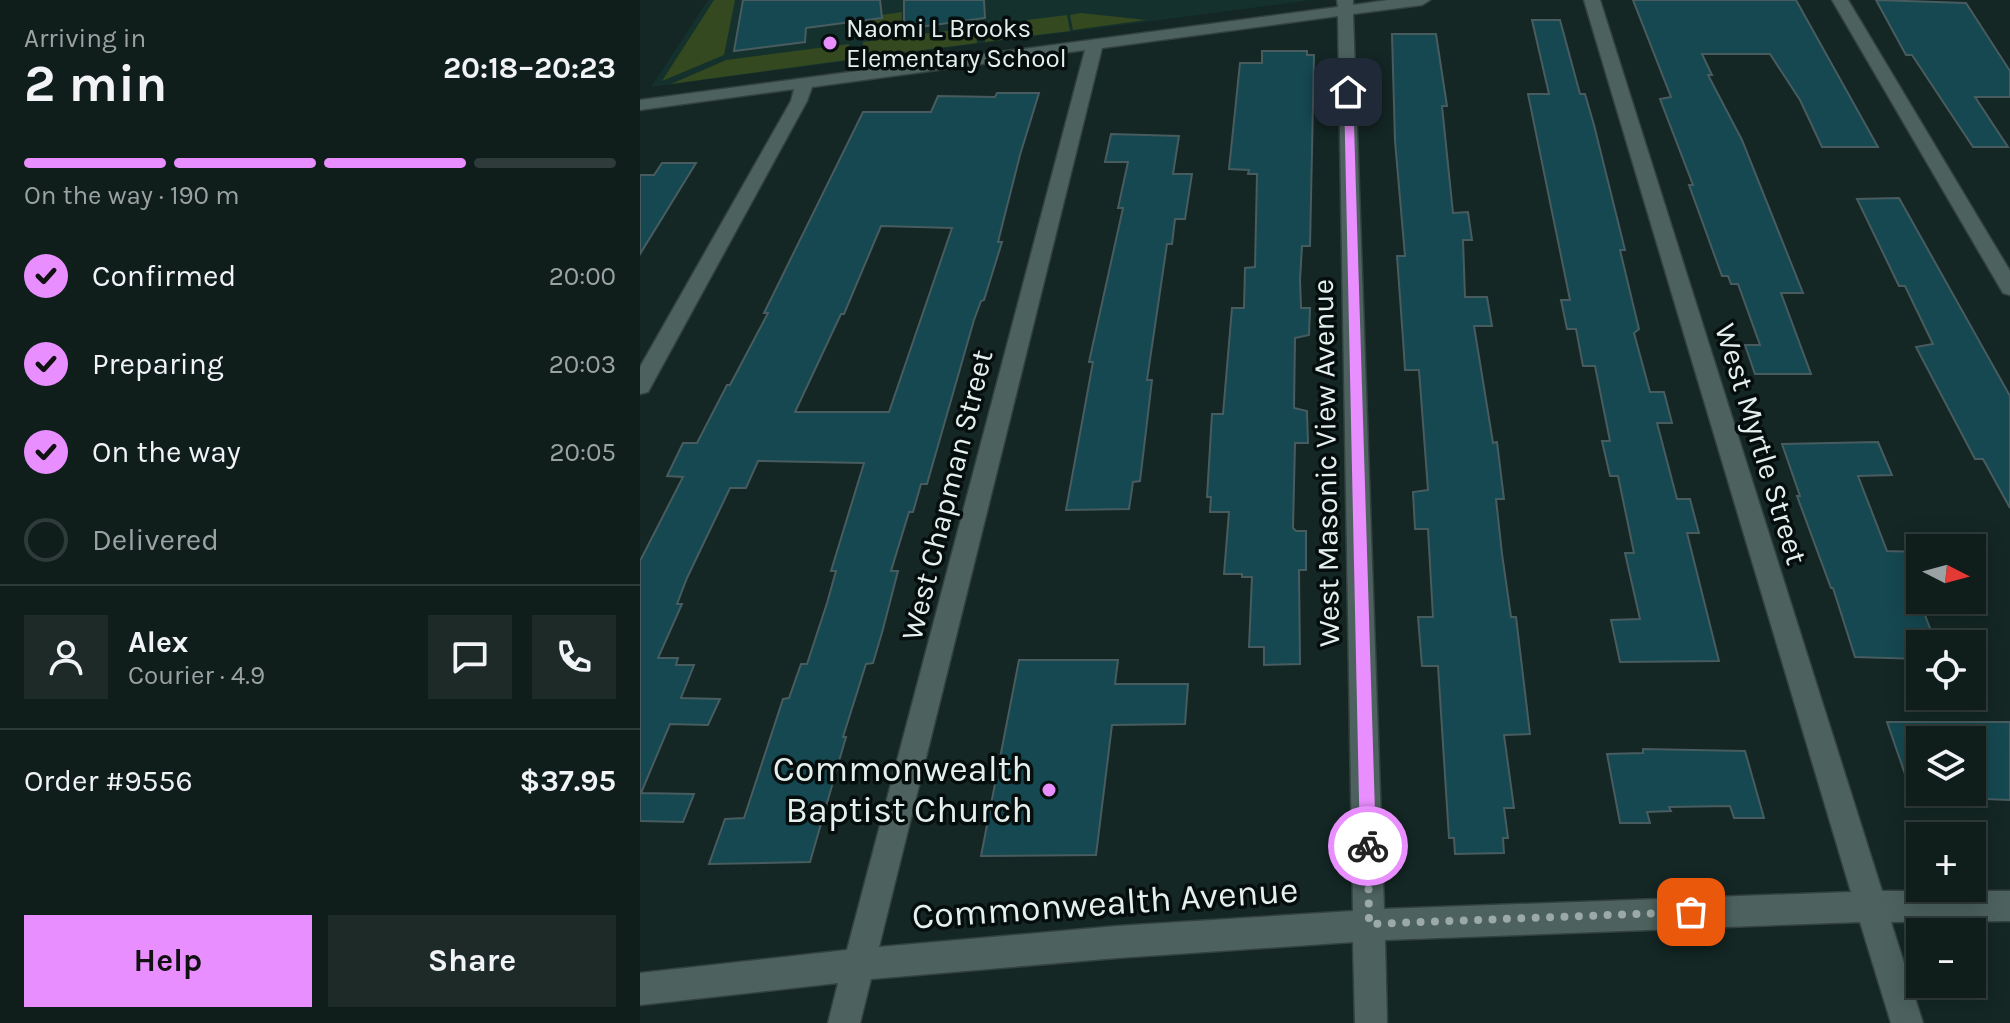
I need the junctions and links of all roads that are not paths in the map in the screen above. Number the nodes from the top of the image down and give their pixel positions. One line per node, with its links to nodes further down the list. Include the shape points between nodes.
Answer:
1 (1422, 0): 4 (street)
2 (1592, 0): 10 (street, West Myrtle Street)
3 (1840, 0): 8 (street)
4 (1345, 5): 5 (street); 12 (street, West Masonic View Avenue)
5 (1095, 44): 6 (street); 13 (street, West Chapman Street)
6 (804, 85): 7 (street); 9 (street)
7 (640, 105)
8 (2010, 288)
9 (640, 386)
10 (1872, 905): 11 (street, Commonwealth Avenue); 12 (street, Commonwealth Avenue); 17 (street, West Myrtle Street)
11 (2010, 906)
12 (1369, 924): 13 (street, Commonwealth Avenue); 16 (street, West Masonic View Avenue)
13 (861, 962): 14 (street, Commonwealth Avenue); 15 (street, West Chapman Street)
14 (640, 989)
15 (844, 1023)
16 (1371, 1023)
17 (1907, 1023)

